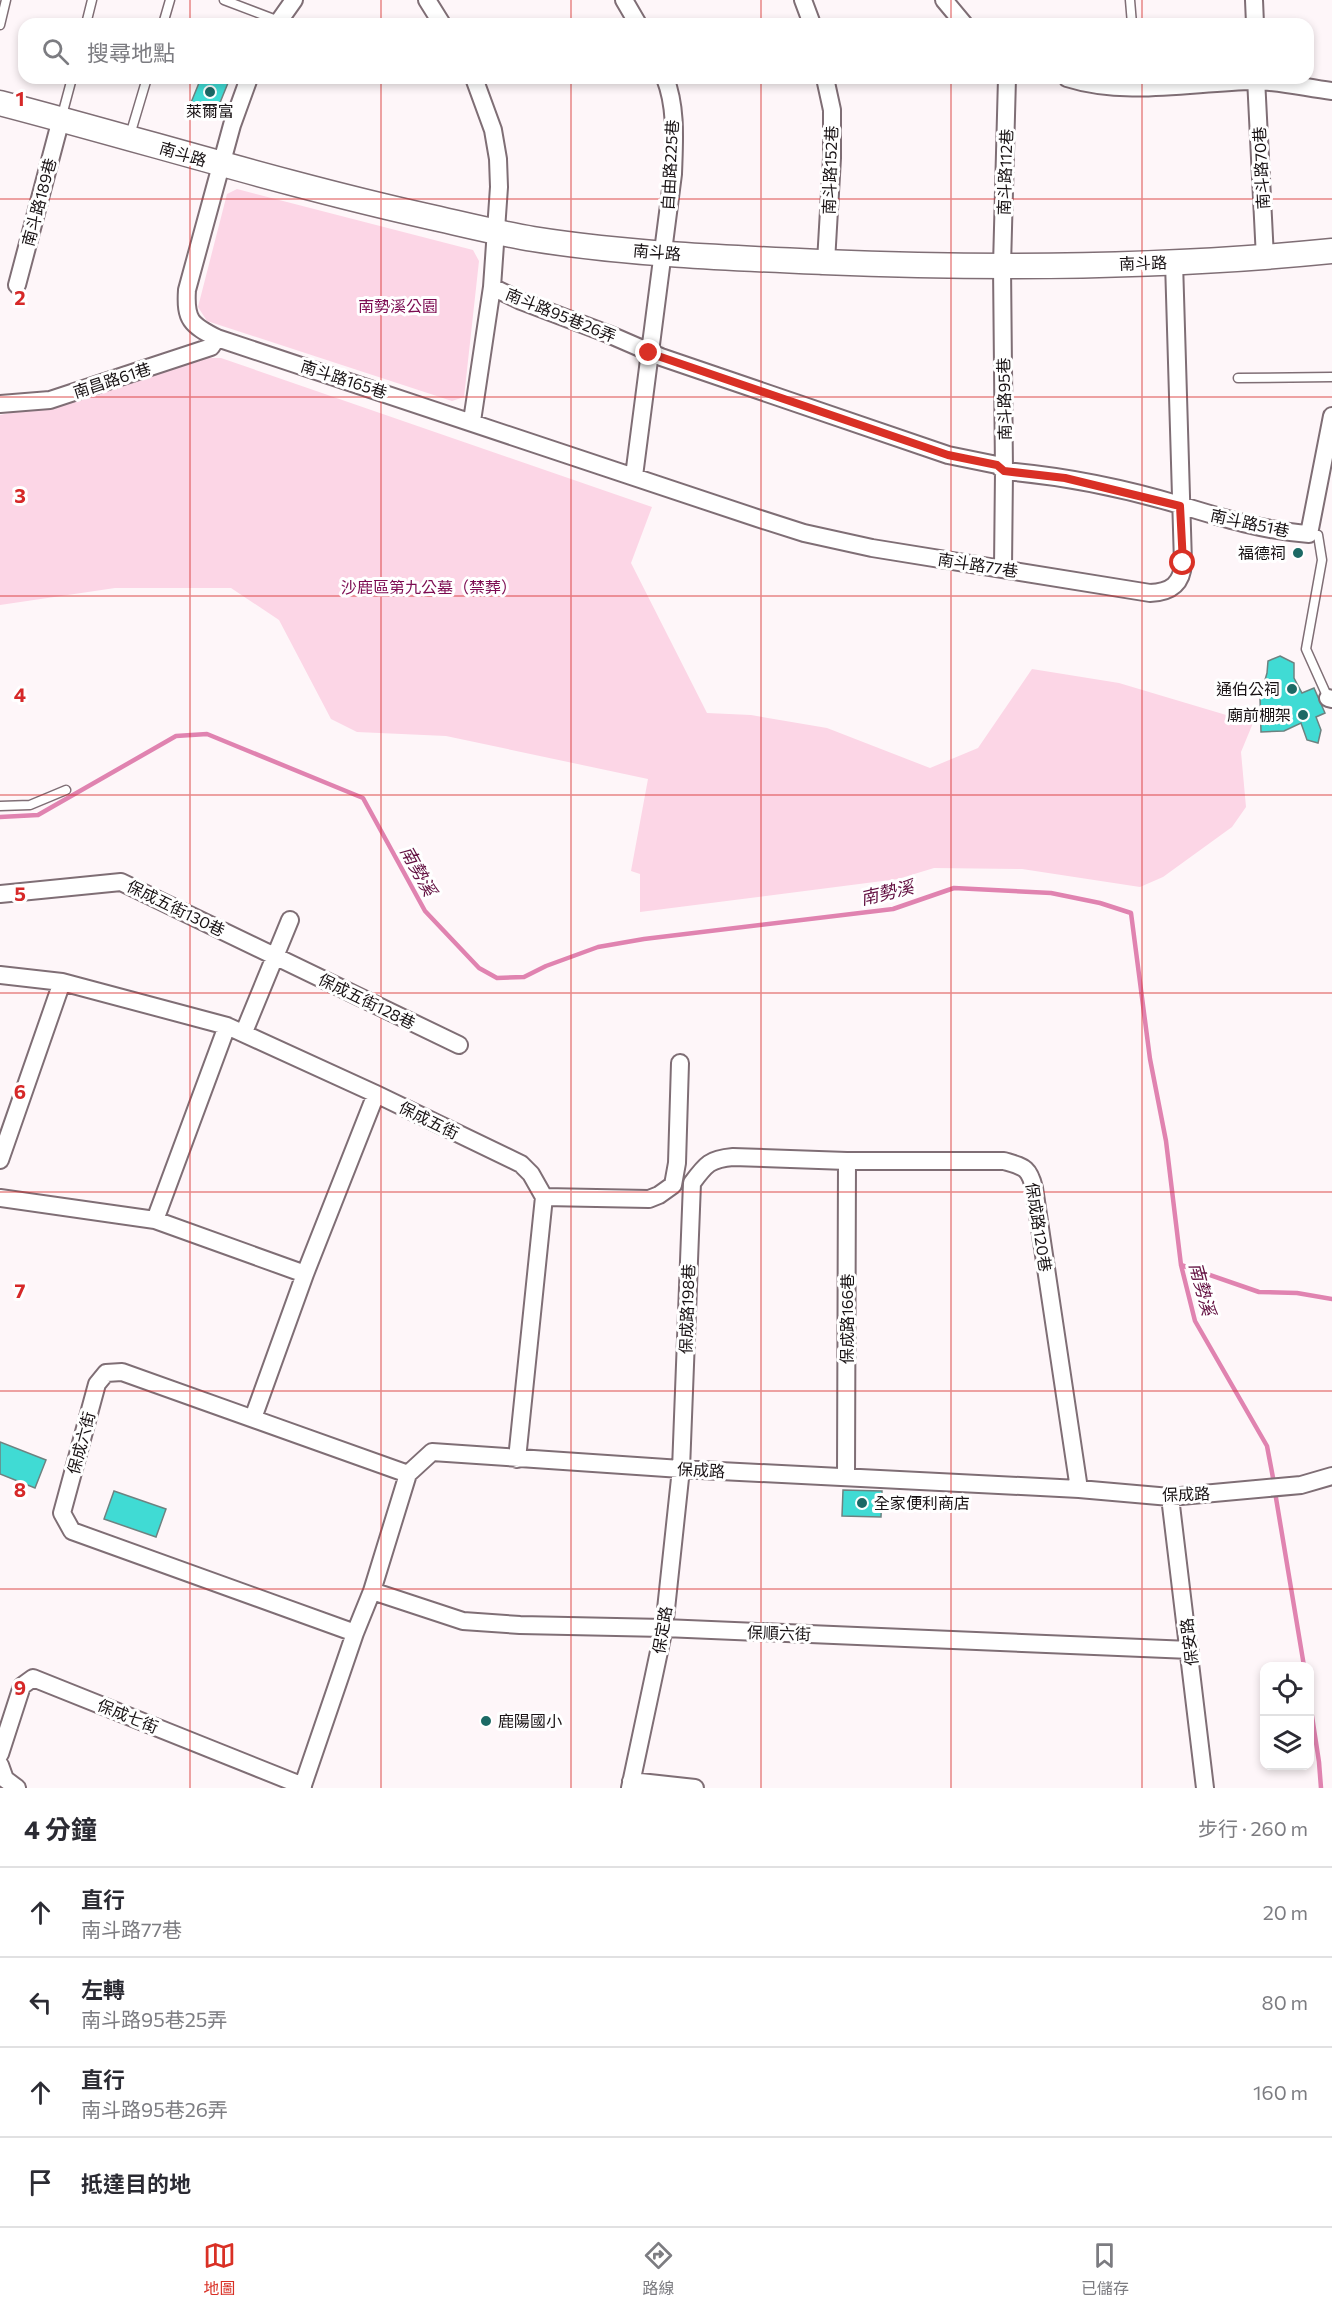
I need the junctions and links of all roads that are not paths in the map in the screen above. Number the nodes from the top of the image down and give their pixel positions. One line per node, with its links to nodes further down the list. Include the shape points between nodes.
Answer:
1 (6, 0): 22 (lane)
2 (92, 0): 12 (lane)
3 (170, 0): 13 (lane)
4 (224, 0): 14 (lane)
5 (294, 0): 15 (street)
6 (427, 0): 16 (street)
7 (624, 0): 17 (street)
8 (803, 0): 18 (street)
9 (944, 0): 19 (street)
10 (1130, 0): 20 (lane)
11 (1254, 0): 21 (street)
12 (88, 18)
13 (165, 18)
14 (268, 18)
15 (281, 18)
16 (438, 18)
17 (634, 18)
18 (810, 18)
19 (959, 18)
20 (1132, 18)
21 (1255, 18)
22 (0, 25)
23 (70, 84): 36 (lane)
24 (145, 84): 37 (lane)
25 (247, 84): 38 (street, 南斗路165巷)
26 (476, 84): 39 (street, via 498,159)
27 (666, 84): 41 (street, 自由路225巷, via 674,138)
28 (826, 84): 43 (street, 南斗路152巷, via 832,110 832,158)
29 (1007, 84): 45 (street, 南斗路112巷)
30 (1087, 84): 31 (street)
31 (1113, 84)
32 (1256, 84): 42 (street, 南斗路70巷)
33 (1284, 84): 34 (street)
34 (1332, 91)
35 (0, 103): 36 (street, 南斗路)
36 (61, 119): 37 (street, 南斗路); 46 (street, 南斗路189巷)
37 (129, 137): 38 (street, 南斗路)
38 (222, 166): 39 (street, 南斗路); 48 (street, 南斗路165巷, via 186,301 193,324)
39 (497, 232): 41 (street, 南斗路); 47 (street)
40 (1332, 251): 42 (street, 南斗路)
41 (661, 253): 43 (street, 南斗路); 49 (street, 自由路225巷)
42 (1265, 258): 44 (street, 南斗路)
43 (826, 262): 45 (street, 南斗路)
44 (1173, 262): 45 (street, 南斗路); 57 (street, 南斗路77巷)
45 (1002, 266): 55 (street, 南斗路95巷)
46 (17, 285)
47 (492, 287): 49 (street, 南斗路95巷26弄); 54 (street)
48 (217, 338): 52 (street, 南昌路61巷, via 211,347 50,400); 54 (street, 南斗路165巷)
49 (649, 353): 55 (street, 南斗路95巷26弄, via 948,455 997,465); 56 (street, 自由路225巷)
50 (1332, 377): 51 (lane)
51 (1238, 378)
52 (0, 404)
53 (1332, 416): 58 (street, 南斗路51巷)
54 (472, 421): 56 (street, 南斗路77巷)
55 (1004, 471): 57 (street, 南斗路51巷, via 1065,478); 59 (street, 南斗路95巷)
56 (634, 476): 59 (street, 南斗路77巷, via 804,533)
57 (1180, 506): 58 (street, 南斗路51巷, via 1239,522); 59 (street, 南斗路77巷, via 1182,573 1179,583 1162,592)
58 (1309, 534): 60 (lane, via 1318,535 1322,560 1306,649)
59 (1003, 568)
60 (1330, 698)
61 (66, 790): 62 (lane, via 30,805)
62 (0, 806)
63 (0, 894): 65 (street, 保成五街130巷, via 121,882)
64 (290, 920): 65 (street)
65 (275, 956): 69 (street); 70 (street, 保成五街128巷)
66 (0, 975): 67 (street, 保成五街)
67 (62, 982): 68 (street, 保成五街); 74 (street)
68 (227, 1026): 69 (street, 保成五街); 78 (street)
69 (244, 1032): 72 (street, 保成五街)
70 (459, 1045)
71 (680, 1063): 76 (street, via 673,1185 649,1199)
72 (376, 1094): 76 (street, 保成五街, via 520,1164 531,1174); 79 (street)
73 (715, 1159): 75 (street, 保成路120巷); 82 (street, 保成路198巷, via 704,1166 692,1183)
74 (0, 1160)
75 (847, 1161): 84 (street, 保成路166巷); 86 (street, 保成路120巷, via 1004,1161 1025,1167 1031,1176)
76 (544, 1197): 81 (street)
77 (0, 1198): 78 (street)
78 (155, 1220): 79 (street)
79 (305, 1274): 80 (street)
80 (253, 1418): 83 (street, 保成六街); 90 (street, 保成六街, via 122,1372 106,1373 97,1384 62,1513 72,1531)
81 (517, 1459): 82 (street, 保成路); 83 (street, 保成路, via 432,1452)
82 (681, 1469): 84 (street, 保成路); 89 (street, 保定路)
83 (408, 1474): 88 (street)
84 (846, 1476): 86 (street, 保成路)
85 (1332, 1476): 87 (street, 保成路, via 1292,1486)
86 (1079, 1489): 87 (street, 保成路)
87 (1170, 1497): 91 (street, 保安路)
88 (372, 1591): 89 (street, 保順六街, via 463,1621); 90 (street)
89 (664, 1628): 91 (street, 保順六街); 94 (street, 保定路)
90 (355, 1634): 95 (street)
91 (1190, 1650): 98 (street, 保安路)
92 (0, 1754): 95 (street, 保成七街, via 22,1686 33,1678)
93 (0, 1765): 96 (street, via 5,1779)
94 (631, 1784): 97 (street)
95 (302, 1787)
96 (17, 1788)
97 (694, 1788)
98 (1205, 1788)

